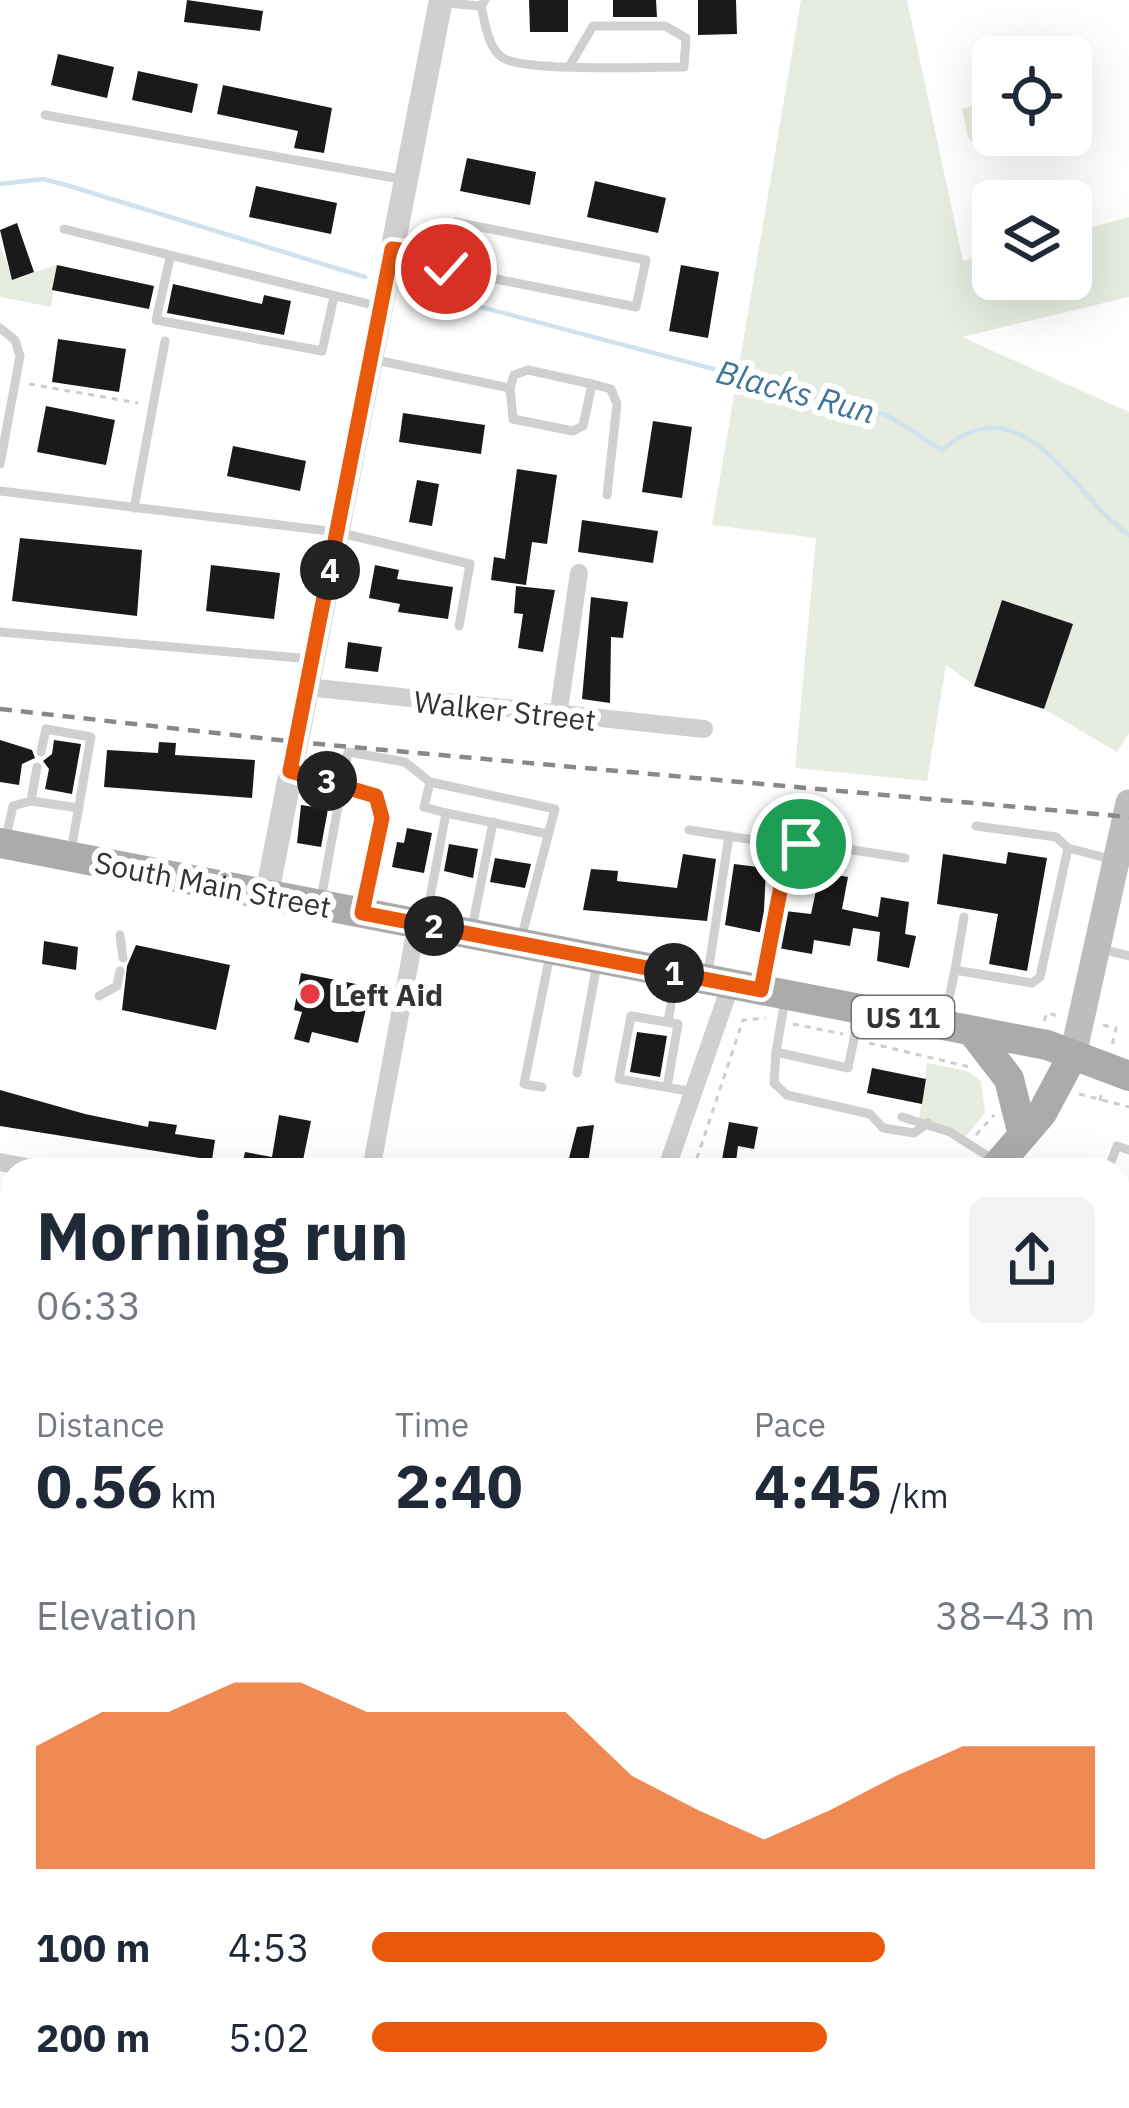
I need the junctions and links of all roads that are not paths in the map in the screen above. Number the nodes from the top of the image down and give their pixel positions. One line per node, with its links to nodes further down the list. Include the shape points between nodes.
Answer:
1 (436, 1): 2 (lane); 5 (street)
2 (483, 3): 3 (lane, via 494,49 506,60)
3 (570, 65): 3 (lane, via 684,67 686,38 665,26 593,26)
4 (45, 115): 5 (lane)
5 (406, 180): 7 (street)
6 (64, 229): 9 (lane)
7 (392, 249): 8 (lane); 11 (street)
8 (448, 256): 8 (lane, via 455,222 646,260 636,307 446,269)
9 (170, 257): 10 (lane); 10 (lane, via 156,320 322,351)
10 (334, 296): 11 (lane)
11 (381, 307): 14 (street)
12 (0, 328): 17 (lane, via 20,350)
13 (165, 341): 20 (lane)
14 (371, 359): 16 (lane); 21 (street)
15 (592, 384): 16 (lane, via 528,370 514,375); 16 (lane, via 576,431 513,419); 19 (lane, via 617,401)
16 (510, 388)
17 (0, 464)
18 (0, 491): 20 (lane)
19 (607, 495)
20 (134, 508): 21 (lane)
21 (337, 532): 23 (lane, via 470,564); 25 (street)
22 (579, 573): 27 (street)
23 (459, 626)
24 (0, 632): 25 (lane)
25 (312, 658): 26 (street)
26 (307, 687): 27 (street, Walker Street); 30 (street)
27 (558, 716): 28 (street, Walker Street)
28 (704, 729)
29 (45, 748): 36 (lane, via 46,729 91,737)
30 (290, 771): 33 (lane); 49 (street)
31 (40, 774): 34 (lane)
32 (430, 782): 33 (lane, via 405,762 348,752); 37 (lane, via 424,807); 41 (lane, via 555,809)
33 (341, 784): 50 (lane); 51 (lane, via 376,796 382,818)
34 (31, 801): 36 (lane); 44 (lane, via 13,806)
35 (1129, 803): 48 (main road)
36 (79, 808): 46 (lane)
37 (446, 813): 38 (lane); 53 (lane)
38 (494, 822): 41 (lane); 54 (lane)
39 (976, 826): 45 (lane, via 1056,837)
40 (689, 830): 42 (lane)
41 (548, 834): 56 (lane)
42 (729, 836): 43 (lane); 64 (lane)
43 (767, 842)
44 (2, 843): 46 (main road, South Main Street / US 11)
45 (1067, 848): 48 (lane); 62 (lane, via 1038,980)
46 (70, 856): 49 (main road, South Main Street / US 11)
47 (905, 858): 64 (lane, via 794,848)
48 (1114, 860): 57 (main road)
49 (267, 894): 50 (main road, South Main Street / US 11)
50 (320, 904): 51 (main road, South Main Street / US 11)
51 (362, 913): 53 (main road, South Main Street / US 11)
52 (964, 916): 62 (lane)
53 (421, 924): 54 (main road, South Main Street / US 11); 81 (street)
54 (471, 933): 56 (main road, South Main Street / US 11)
55 (120, 935): 60 (lane)
56 (520, 943): 58 (main road, South Main Street / US 11)
57 (1096, 948): 59 (lane); 70 (main road)
58 (551, 949): 61 (main road, South Main Street / US 11); 73 (lane, via 524,1084)
59 (1129, 956)
60 (123, 958)
61 (598, 958): 64 (main road, South Main Street / US 11); 71 (lane)
62 (955, 970): 68 (lane)
63 (120, 971): 65 (lane, via 117,986)
64 (741, 991): 66 (lane); 67 (main road, South Main Street / US 11); 69 (lane); 75 (street)
65 (99, 997)
66 (668, 1022): 74 (lane, via 678,1024); 74 (lane, via 631,1016 619,1079)
67 (858, 1024): 68 (main road, South Main Street / US 11); 69 (lane, via 848,1067)
68 (958, 1028): 70 (main road, South Main Street / US 11); 80 (main road, via 1010,1078)
69 (776, 1052): 76 (lane, via 774,1083 787,1095)
70 (1073, 1055): 72 (main road, South Main Street / US 11); 80 (main road)
71 (578, 1073)
72 (1129, 1076)
73 (542, 1087)
74 (667, 1087): 75 (lane)
75 (695, 1093): 82 (street)
76 (870, 1114): 77 (lane); 79 (lane, via 883,1128 914,1132)
77 (885, 1114)
78 (902, 1117): 79 (lane)
79 (928, 1123): 83 (lane)
80 (1023, 1135): 84 (main road)
81 (373, 1158)
82 (671, 1158)
83 (982, 1158)
84 (1004, 1158)

